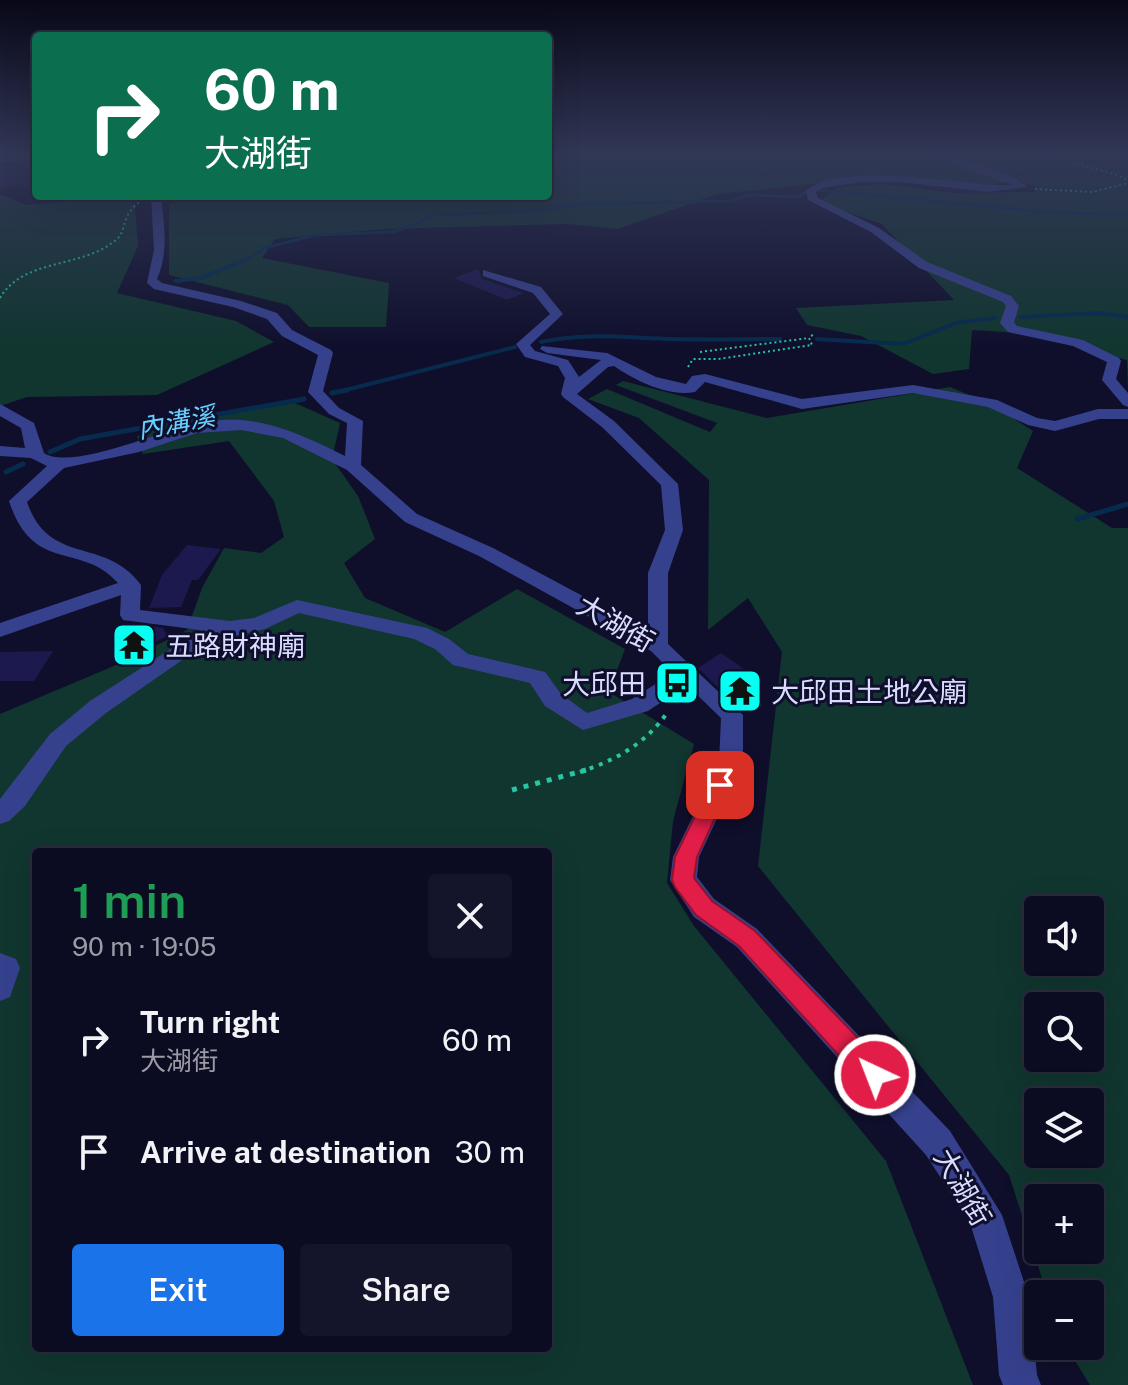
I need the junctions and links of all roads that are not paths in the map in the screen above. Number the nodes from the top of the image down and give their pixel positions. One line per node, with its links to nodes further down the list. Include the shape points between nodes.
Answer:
1 (160, 220): 13 (street, via 151,280 158,286 272,316 287,333 326,353 315,392 334,411 355,421)
2 (852, 220): 7 (street, via 923,265 1007,299 1013,306 1007,323 1013,329 1098,350 1114,361 1109,380)
3 (487, 273): 4 (street, via 537,290 557,314)
4 (523, 344): 5 (street); 6 (street, via 530,354 563,363 572,378)
5 (616, 361): 6 (street, via 603,364); 9 (street, via 640,378 670,387 690,389 705,378 802,404 913,389 992,403 1055,426 1098,414)
6 (568, 394): 17 (street, via 608,424 669,484 674,530 658,573)
7 (1128, 402)
8 (0, 409): 11 (street, via 28,426)
9 (1128, 414)
10 (0, 451): 11 (street)
11 (36, 453): 12 (street, via 40,461)
12 (59, 464): 13 (street, 大湖街, via 133,449 195,428 241,425 288,434); 14 (street, via 18,501 22,521 45,542 71,555 114,567)
13 (353, 466): 17 (street, 大湖街, via 411,518 486,552)
14 (131, 585): 15 (street, via 130,615); 16 (street)
15 (233, 627): 18 (street, via 258,624 297,606 393,626 442,644 461,660 537,677 553,700 583,722 615,716 662,696); 19 (street, via 201,637 98,707 58,740)
16 (0, 630)
17 (658, 646): 18 (street, 大湖街)
18 (688, 672): 22 (street, 大湖街, via 732,715 731,763 686,857 683,880 704,908 747,938 938,1143 985,1215 1011,1297)
19 (0, 814)
20 (0, 966): 21 (street, via 6,968)
21 (0, 987)
22 (1022, 1385)

